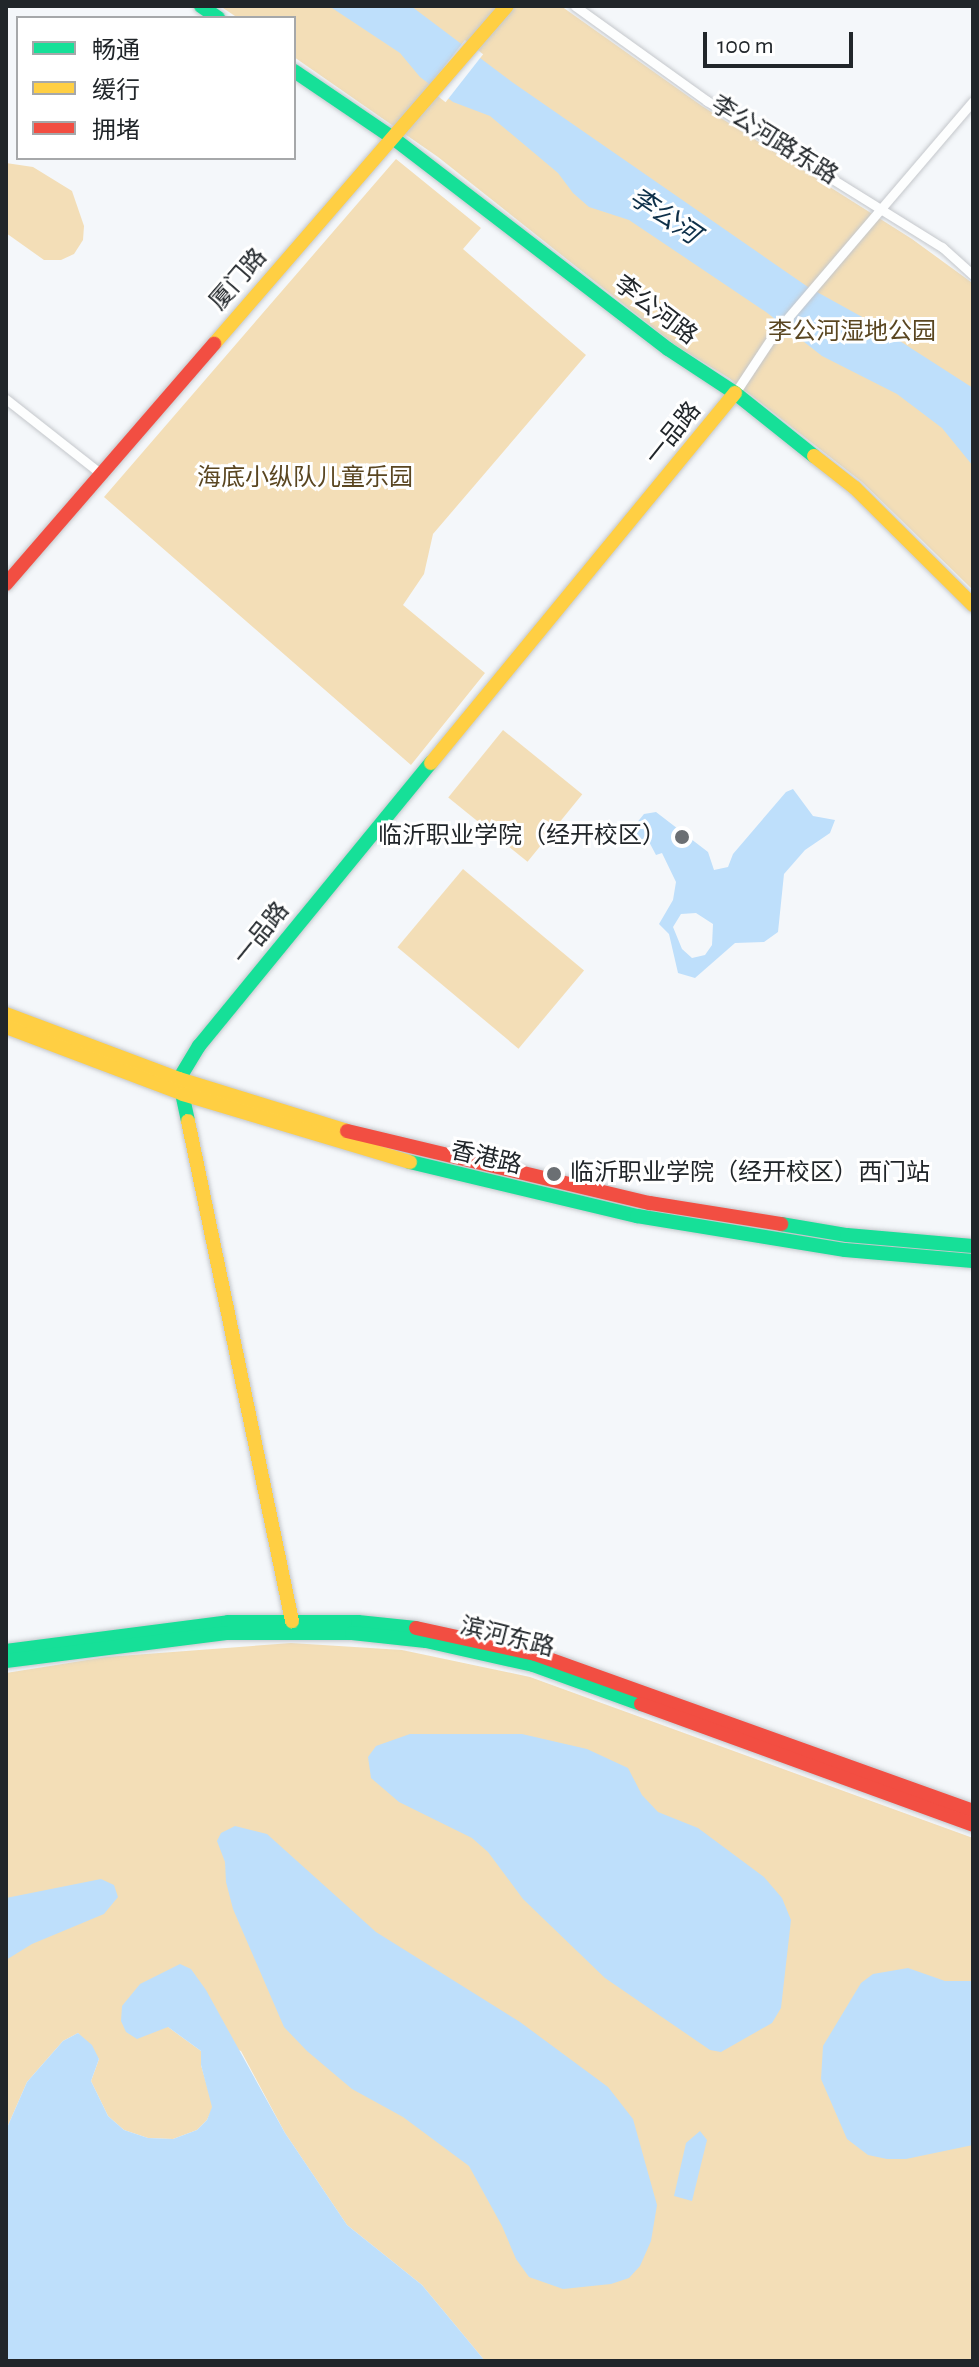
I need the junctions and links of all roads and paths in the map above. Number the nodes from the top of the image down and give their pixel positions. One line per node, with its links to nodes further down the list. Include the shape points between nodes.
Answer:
1 (507, 6): 5 (main road, 厦门路)
2 (575, 6): 6 (street, 李公河路东路, via 707,101)
3 (296, 72): 5 (main road, 李公河路)
4 (973, 101): 6 (street)
5 (393, 138): 8 (main road, 李公河路, via 668,349); 10 (main road, 厦门路)
6 (881, 209): 7 (street, 李公河路东路, via 942,247); 8 (street, via 774,334)
7 (973, 275)
8 (735, 393): 12 (main road, 李公河路, via 855,488); 15 (main road, 一品路, via 199,1046)
9 (6, 399): 10 (street)
10 (100, 473): 11 (main road, 厦门路)
11 (6, 584)
12 (973, 605)
13 (6, 1014): 15 (main road, 香港路)
14 (6, 1027): 15 (main road, 香港路)
15 (181, 1087): 16 (main road, 香港路, via 630,1199 847,1235); 17 (main road, 香港路, via 453,1175 637,1216 845,1250); 18 (main road)
16 (973, 1246)
17 (973, 1261)
18 (292, 1621): 19 (main road, 滨河东路, via 228,1622); 21 (main road, 滨河东路, via 430,1630 535,1654)
19 (6, 1651)
20 (6, 1661): 22 (main road, 滨河东路, via 228,1633 352,1633 426,1641 533,1665)
21 (973, 1811)
22 (973, 1825)

